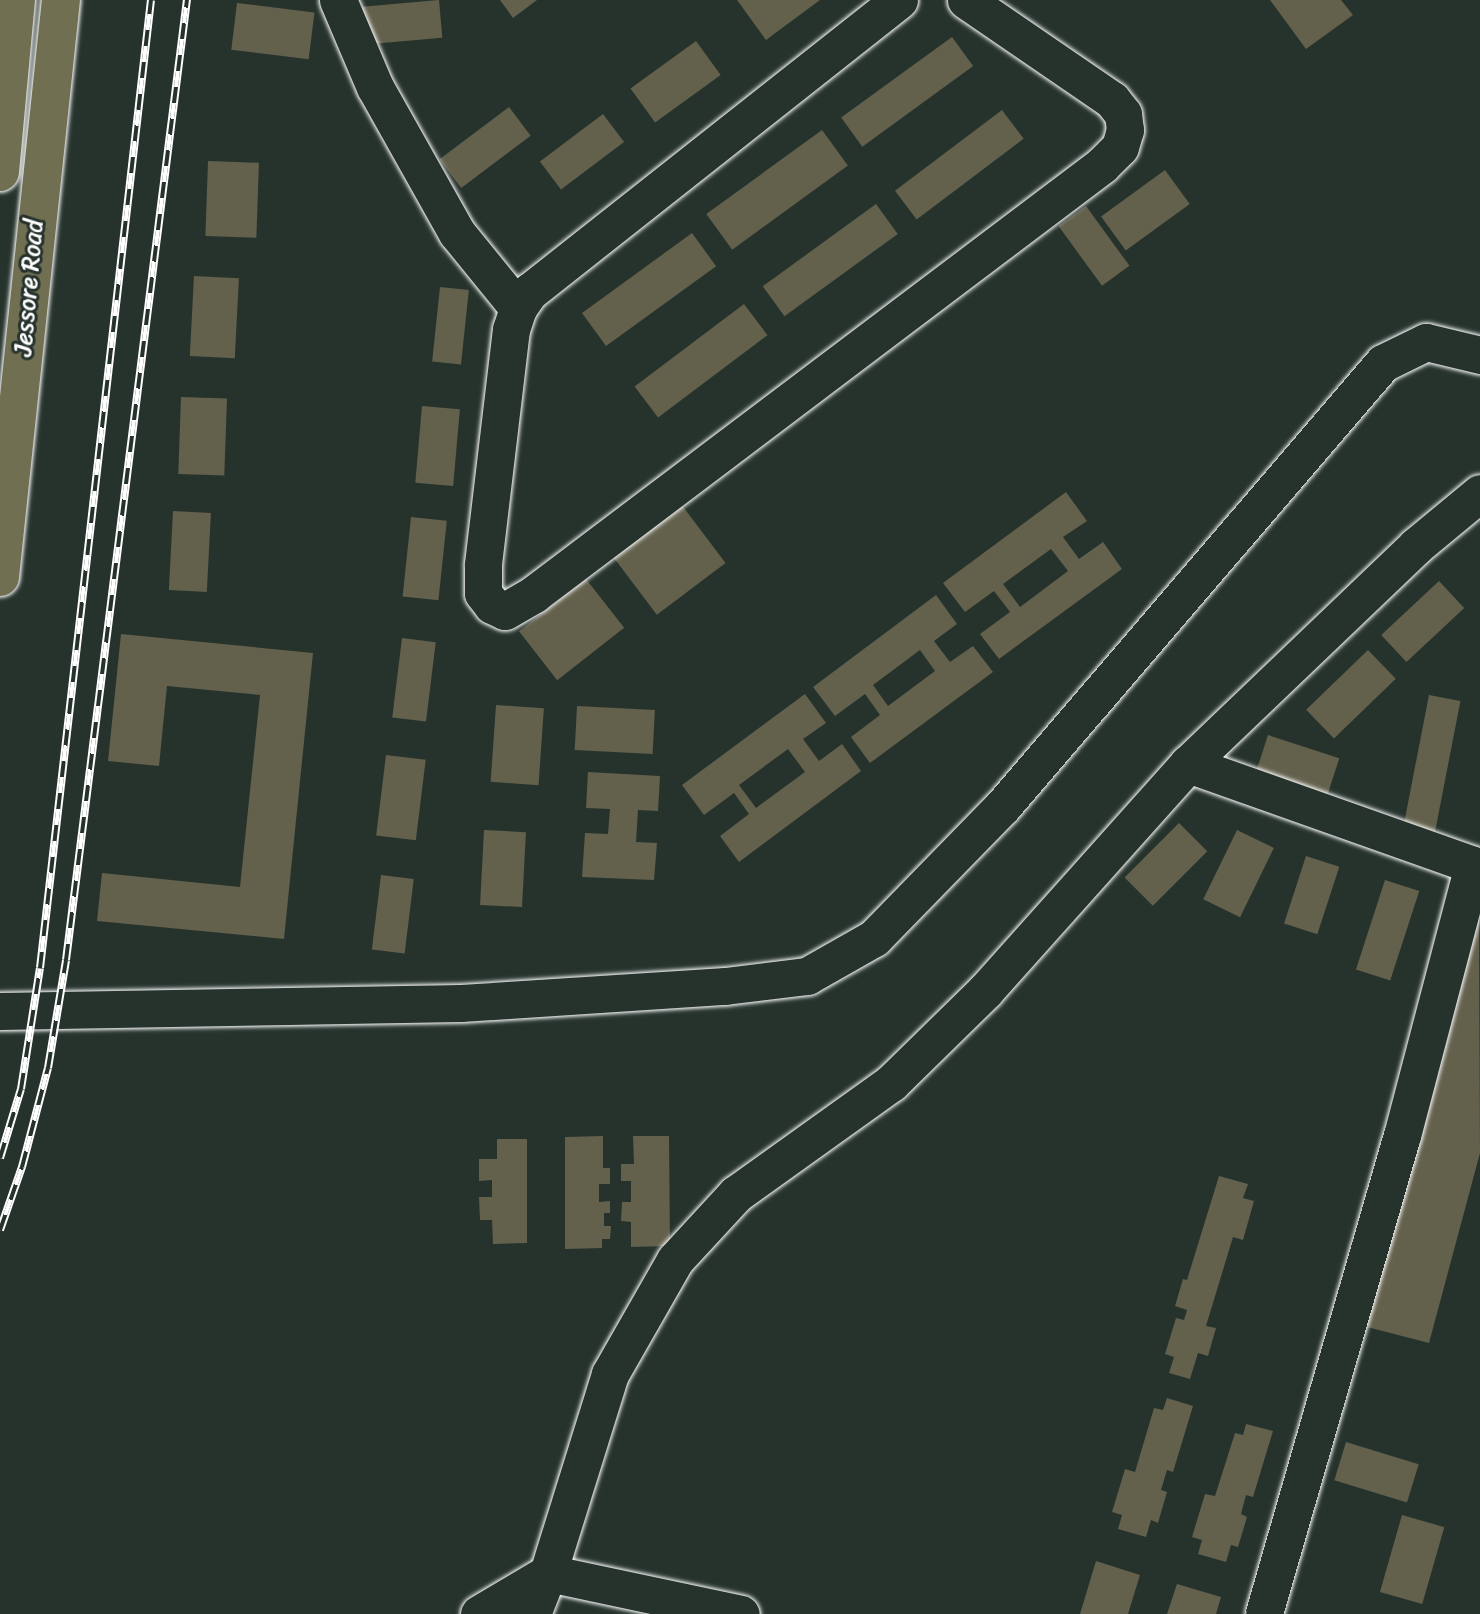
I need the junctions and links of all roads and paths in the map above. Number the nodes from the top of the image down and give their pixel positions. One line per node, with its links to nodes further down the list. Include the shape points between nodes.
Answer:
1 (16, 0): 6 (main road)
2 (61, 0): 10 (main road, Jessore Road)
3 (338, 0): 7 (street, via 375,87 457,233)
4 (899, 0): 7 (street, via 530,291)
5 (967, 0): 7 (street, via 1112,100 1123,114 1120,147 534,594 505,611 492,605 483,593 483,565)
6 (0, 172)
7 (517, 308)
8 (1480, 355): 12 (street, via 1426,342 1383,363 1002,807 874,938 807,976 725,986 461,1003)
9 (1480, 493): 11 (street, via 1416,546)
10 (0, 577)
11 (1188, 764): 13 (street, via 985,991 891,1083 736,1194 675,1260 610,1374); 17 (street, via 1473,865 1394,1162)
12 (0, 1011)
13 (548, 1573): 14 (street); 15 (street); 16 (street)
14 (478, 1614)
15 (532, 1614)
16 (741, 1614)
17 (1264, 1614)

